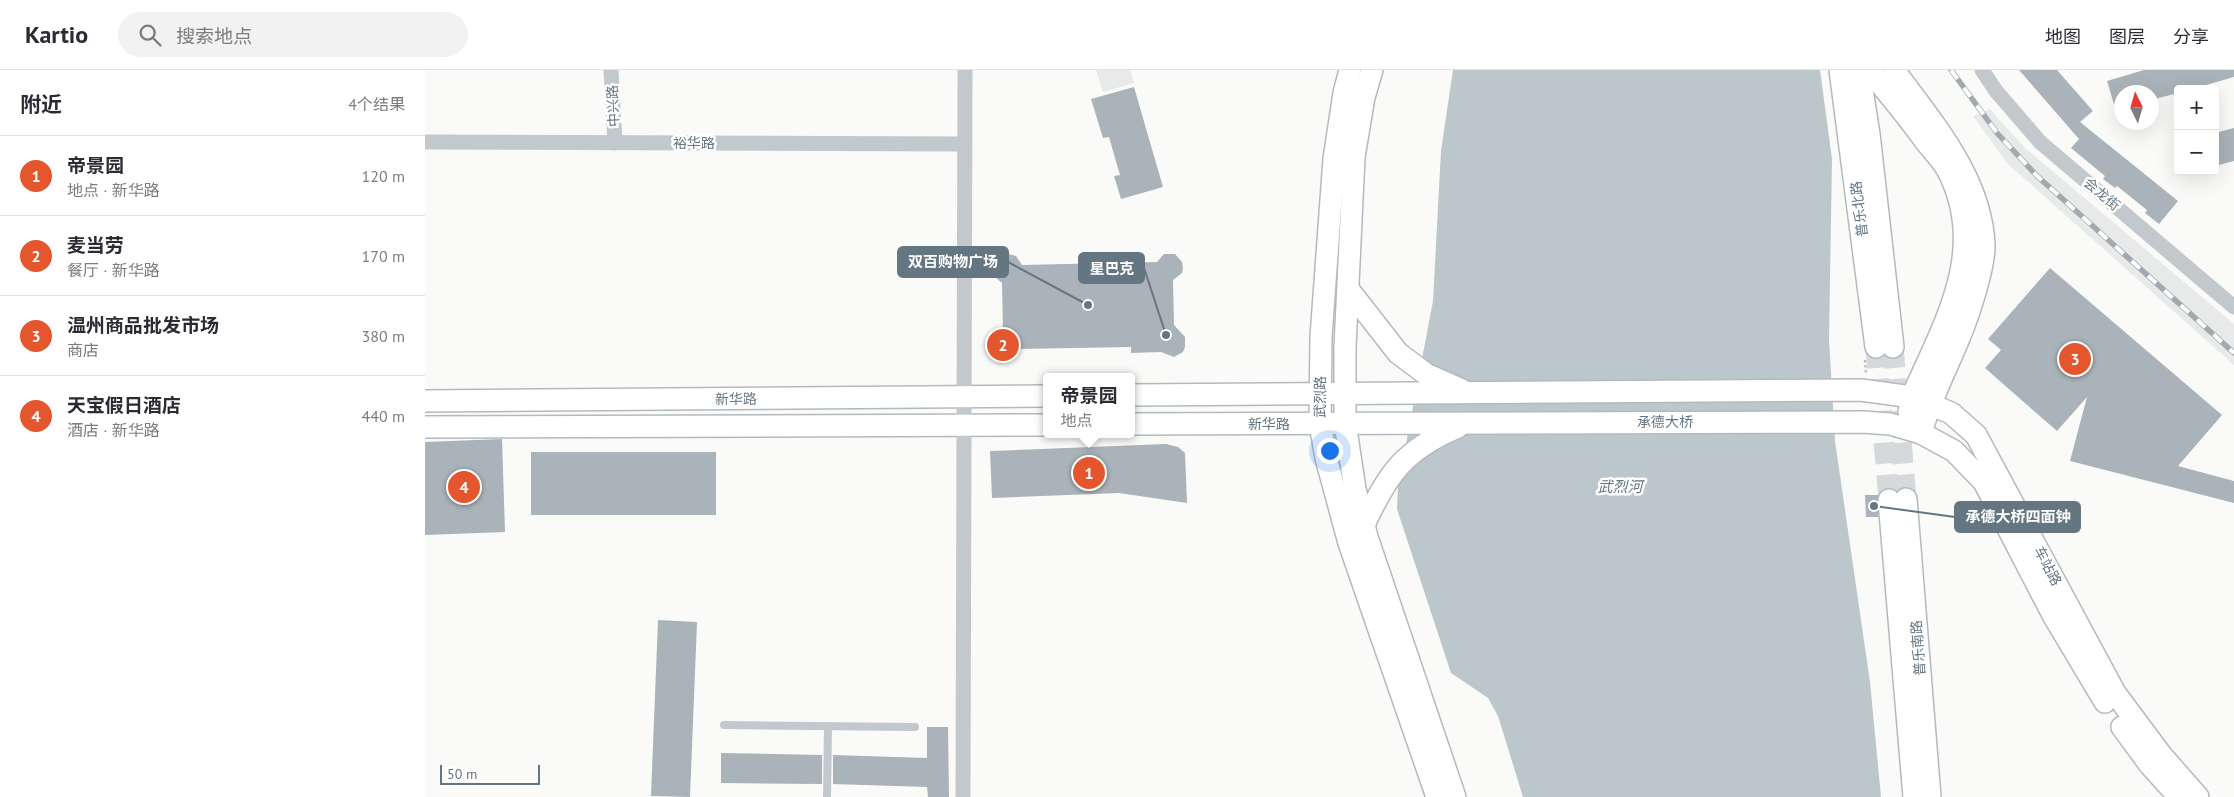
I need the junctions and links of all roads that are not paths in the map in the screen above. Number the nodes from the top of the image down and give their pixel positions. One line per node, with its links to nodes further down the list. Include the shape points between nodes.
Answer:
1 (611, 70): 11 (street, 中兴路)
2 (965, 70): 12 (street)
3 (1350, 70): 16 (main road, 武烈路, via 1333,159)
4 (1372, 70): 13 (main road, 武烈路, via 1364,96 1354,157)
5 (1841, 70): 6 (main road, 普乐北路, via 1885,347 1869,134)
6 (1859, 70)
7 (1869, 70): 21 (main road, via 1947,169 1965,224 1965,258)
8 (1893, 70): 21 (main road, via 1960,164 1975,195 1984,248 1960,336)
9 (1982, 70): 14 (street, 会龙街, via 2040,142)
10 (425, 142): 11 (street, 裕华路)
11 (615, 143): 12 (street, 裕华路)
12 (964, 144): 20 (street)
13 (1348, 289): 15 (main road, via 1398,353 1426,374); 17 (main road, 武烈路)
14 (2234, 307)
15 (1466, 393): 17 (main road); 21 (main road, 车站路, via 1861,390)
16 (1320, 394): 17 (main road); 18 (main road); 27 (main road, 武烈路)
17 (1345, 394): 24 (main road, 武烈路)
18 (1135, 395)
19 (1043, 396): 20 (main road, 新华路)
20 (963, 397): 22 (main road, 新华路); 28 (street)
21 (1920, 401): 31 (main road); 43 (main road, 车站路, via 1951,413 1976,435 2115,693 2162,756)
22 (425, 402)
23 (1863, 422): 25 (main road, 承德大桥); 31 (main road, 车站路, via 1890,424)
24 (1345, 423): 25 (main road, 新华路); 27 (main road, 新华路); 32 (main road, 武烈路)
25 (1467, 423): 32 (main road, via 1435,436 1397,465 1377,495)
26 (1135, 424): 27 (main road, 新华路)
27 (1320, 424): 38 (main road, 武烈路, via 1349,542)
28 (963, 425): 29 (main road, 新华路); 30 (main road, 新华路); 37 (street)
29 (1043, 425)
30 (425, 427)
31 (1913, 431): 42 (main road, 车站路, via 1954,451 1984,482 2053,615 2103,700 2149,765)
32 (1364, 525): 39 (main road, 武烈路)
33 (724, 725): 34 (lane)
34 (827, 726): 35 (lane); 36 (lane)
35 (915, 728)
36 (827, 797)
37 (963, 797)
38 (1437, 797)
39 (1455, 797)
40 (1914, 797): 41 (main road, 普乐南路, via 1898,500)
41 (1930, 797)
42 (2179, 797)
43 (2198, 797)

